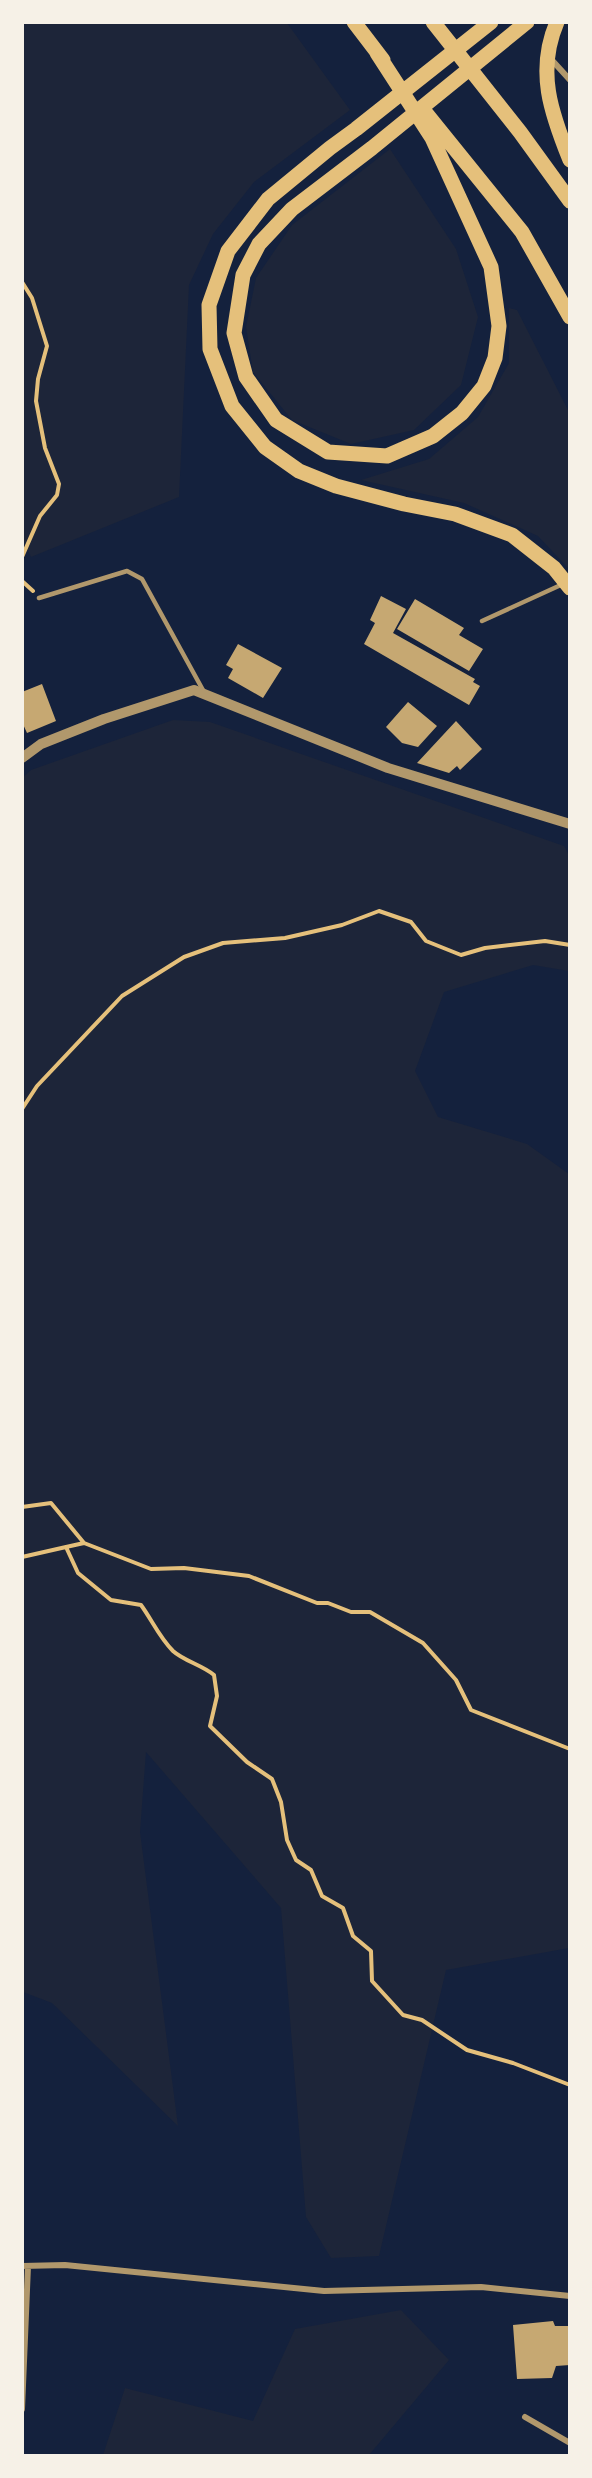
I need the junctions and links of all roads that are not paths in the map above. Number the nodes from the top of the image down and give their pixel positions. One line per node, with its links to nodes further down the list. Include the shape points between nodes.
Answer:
1 (354, 22): 6 (main road)
2 (433, 22): 10 (main road)
3 (491, 22): 12 (main road, via 268,199 228,251 209,305 210,349 232,406 265,447 299,471 336,486 455,514 512,535 554,568)
4 (526, 22): 6 (main road, via 372,148 292,209 260,244 243,275 234,333 246,377 276,420 328,452 387,456 433,436 462,413 484,386 495,358 499,326 491,267 432,138)
5 (557, 22): 7 (main road)
6 (378, 53): 11 (main road, via 522,232)
7 (547, 55): 8 (street); 9 (main road, via 554,121)
8 (570, 80)
9 (570, 160)
10 (570, 201)
11 (570, 317)
12 (567, 585): 14 (lane)
13 (39, 598): 15 (lane, via 127,571 142,579)
14 (482, 621)
15 (206, 695): 16 (street, via 194,690 133,708 41,744); 17 (street, via 388,768)
16 (22, 758)
17 (570, 824)
18 (25, 2266): 19 (street, via 65,2265 324,2291 482,2287); 20 (street)
19 (570, 2296)
20 (22, 2409)
21 (525, 2417): 22 (street)
22 (570, 2443)

